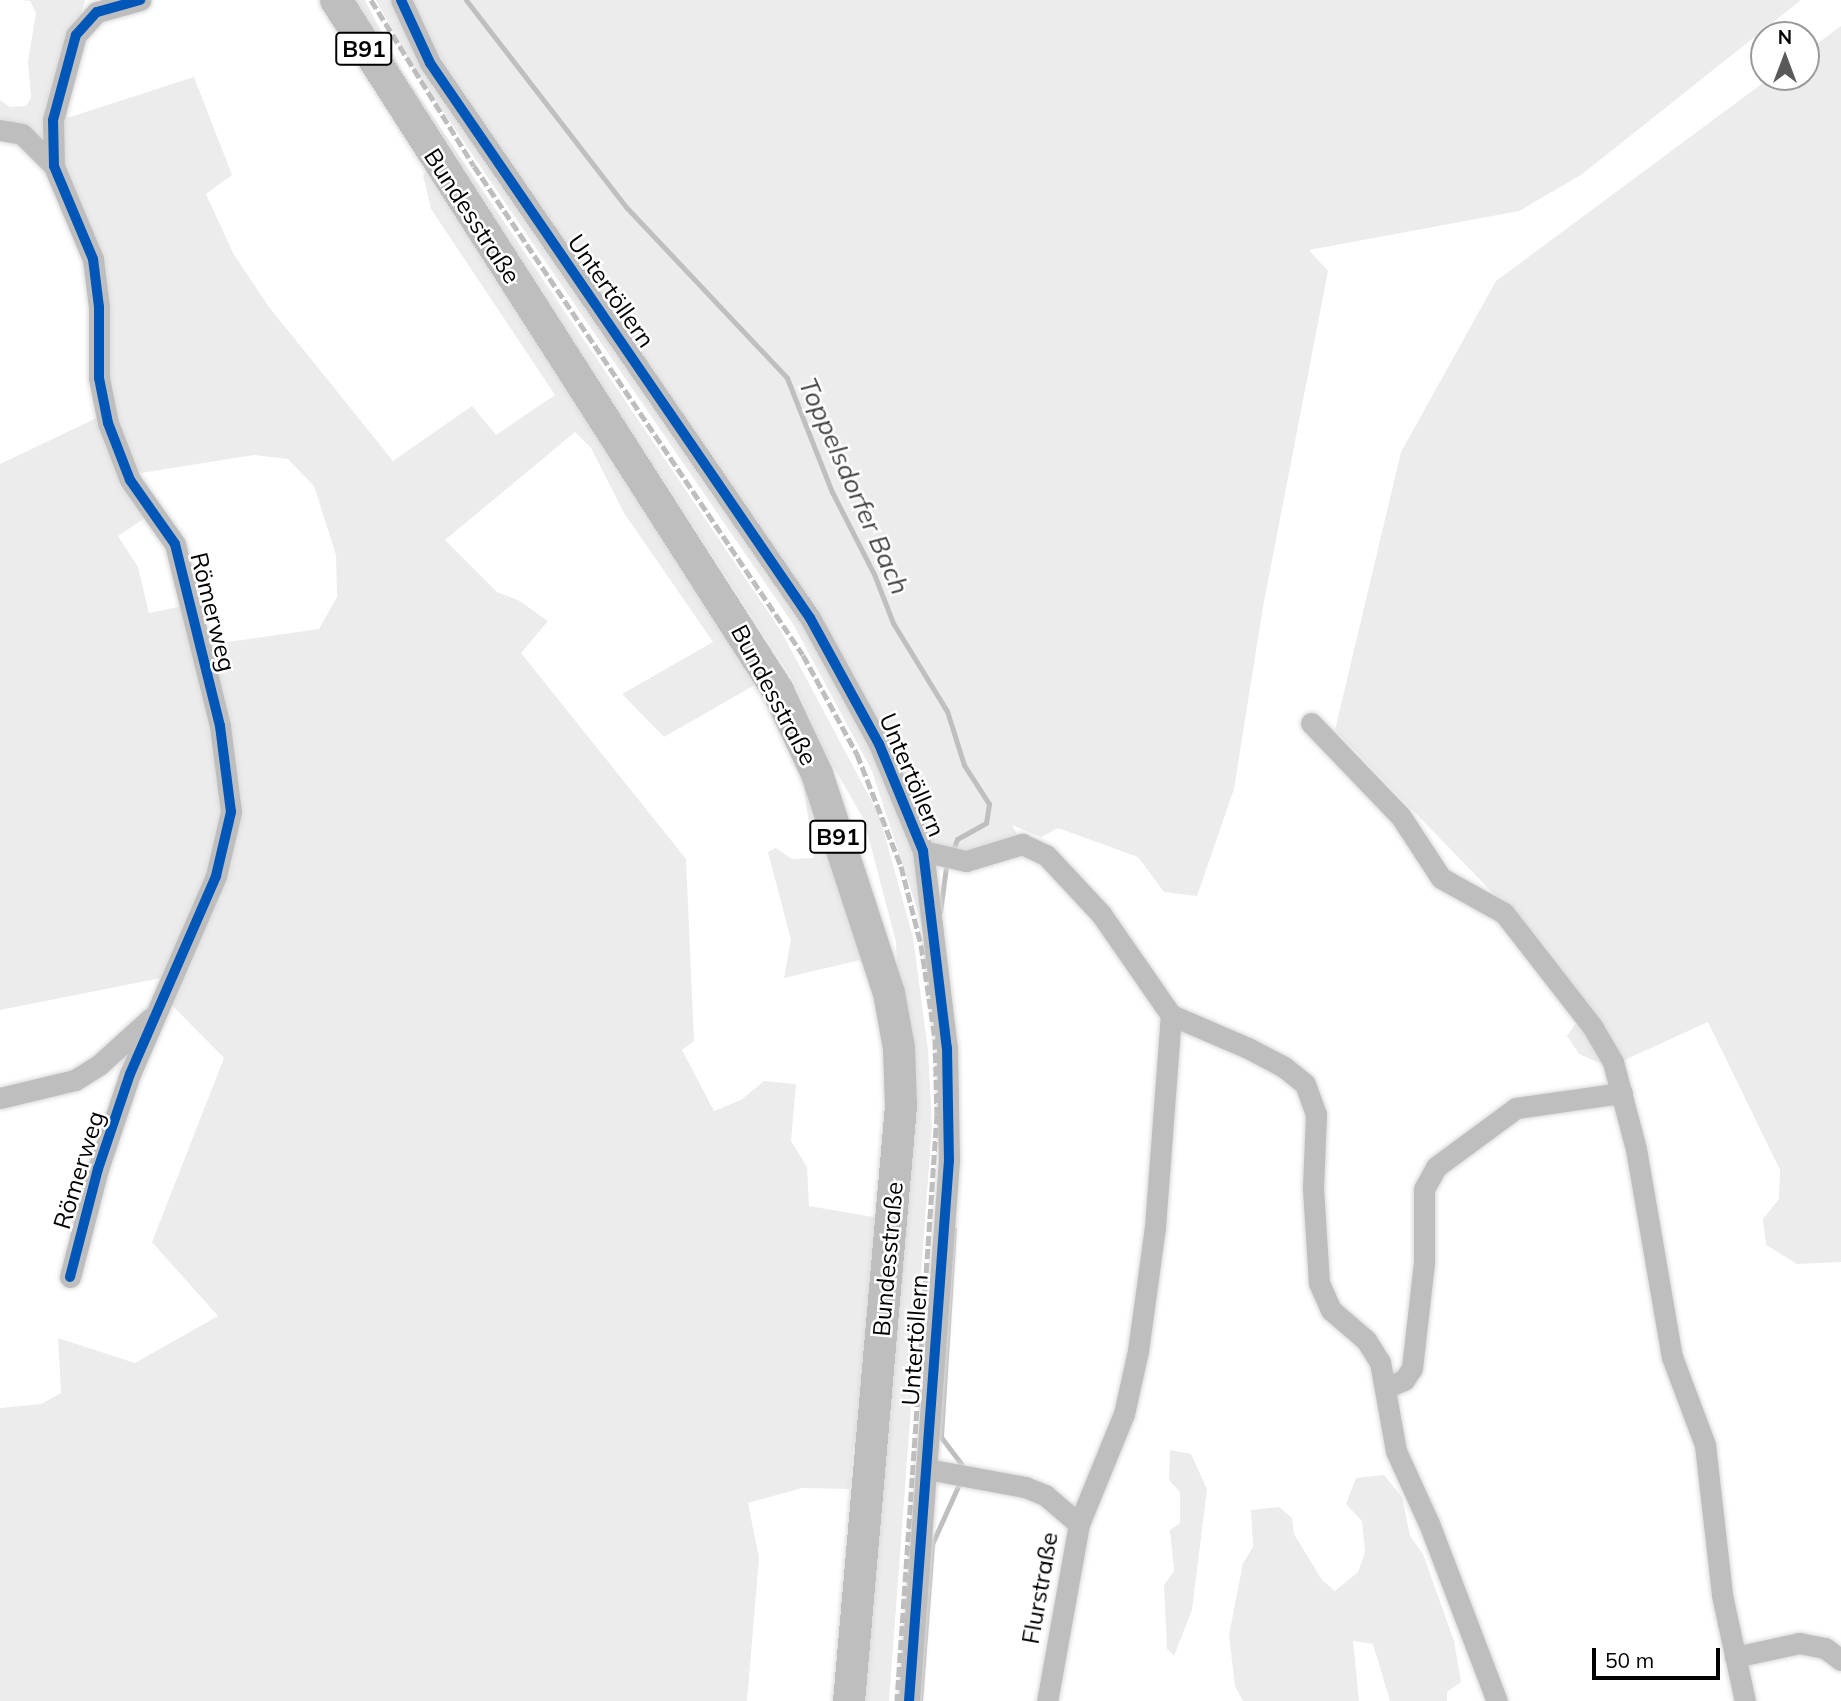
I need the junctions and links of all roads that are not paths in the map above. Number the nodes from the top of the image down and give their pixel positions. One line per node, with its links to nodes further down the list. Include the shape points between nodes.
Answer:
1 (141, 0): 4 (street, Römerweg, via 97,12 85,21 76,36)
2 (336, 0): 20 (main road, Bundesstraße / B91, via 778,691 817,774 889,993 899,1048 901,1106)
3 (401, 0): 9 (street, Untertöllern, via 430,63 810,618 879,744)
4 (53, 120): 6 (street); 7 (street, Römerweg)
5 (0, 130): 6 (street)
6 (22, 134): 7 (street)
7 (54, 166): 10 (street, Römerweg, via 93,259 99,307 99,378 108,422 130,480 175,544 229,781 231,812 216,876)
8 (1311, 723): 12 (street, via 1401,817 1441,878 1504,914 1592,1026 1613,1062)
9 (923, 851): 11 (street, via 966,861 1022,844 1046,855 1101,914); 16 (street, Untertöllern, via 949,1098)
10 (156, 1014): 13 (street, via 99,1065 75,1080); 14 (street, Römerweg, via 98,1169)
11 (1171, 1015): 15 (street, via 1284,1067 1310,1091 1317,1114 1313,1188 1319,1283 1339,1319 1373,1348); 17 (street, via 1155,1227 1140,1338 1124,1414)
12 (1622, 1093): 15 (street, via 1516,1108 1436,1167 1424,1189 1424,1262 1412,1368 1404,1381); 18 (street, via 1672,1357 1705,1445 1722,1595)
13 (0, 1098)
14 (70, 1278)
15 (1385, 1388): 23 (street, via 1396,1451)
16 (928, 1469): 17 (street, Flurstraße, via 1025,1487 1052,1499); 21 (street, Untertöllern)
17 (1079, 1524): 22 (street, Flurstraße)
18 (1735, 1657): 19 (street, via 1800,1643 1825,1648); 24 (street)
19 (1841, 1660)
20 (849, 1701)
21 (909, 1701)
22 (1047, 1701)
23 (1497, 1701)
24 (1745, 1701)

